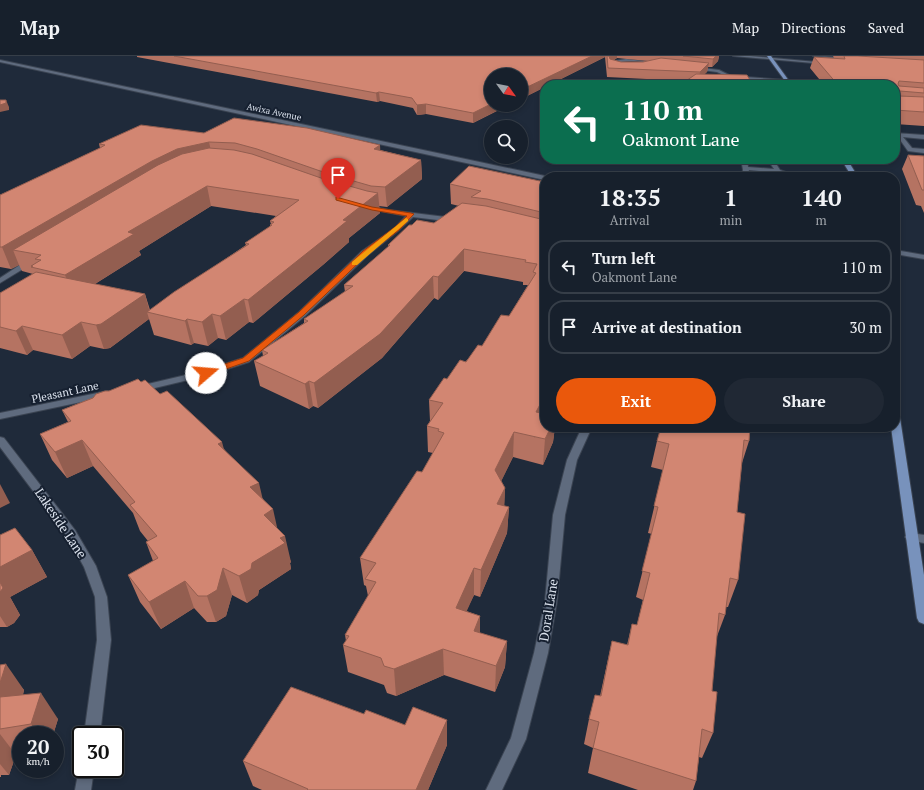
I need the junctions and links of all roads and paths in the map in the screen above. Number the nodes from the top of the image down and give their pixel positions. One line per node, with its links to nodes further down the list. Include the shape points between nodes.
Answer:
1 (736, 56): 5 (street)
2 (769, 56): 5 (main road)
3 (813, 56): 4 (street)
4 (850, 58)
5 (772, 60): 7 (street); 11 (main road)
6 (0, 61): 12 (street, Awixa Avenue)
7 (829, 64)
8 (622, 67): 9 (street, via 610,65 618,60 660,64)
9 (644, 67)
10 (690, 67): 11 (street, via 718,71 730,77)
11 (786, 80)
12 (188, 101): 13 (street); 24 (street, Awixa Avenue)
13 (180, 103)
14 (900, 135): 15 (street)
15 (924, 137)
16 (900, 138): 17 (street, via 910,150)
17 (924, 152)
18 (745, 164): 20 (street)
19 (774, 164): 21 (street)
20 (745, 168): 21 (street); 22 (street)
21 (778, 171): 23 (street)
22 (745, 172)
23 (781, 172)
24 (540, 177)
25 (357, 204): 26 (street, via 388,212)
26 (411, 214): 27 (street); 32 (street, via 302,314 246,360 206,373)
27 (464, 221)
28 (900, 253): 30 (street)
29 (40, 256): 31 (street)
30 (924, 256)
31 (0, 281)
32 (130, 390)
33 (114, 393): 34 (street, Pleasant Lane)
34 (0, 416)
35 (585, 432): 45 (street, Doral Lane, via 572,460 559,515 551,601 541,653 518,739)
36 (897, 432): 38 (main road)
37 (0, 440): 42 (street, Lakeside Lane, via 71,534 90,566 101,597 104,640)
38 (911, 537): 39 (street); 40 (main road)
39 (924, 539)
40 (923, 598): 41 (main road)
41 (924, 618)
42 (93, 726)
43 (85, 778): 44 (street)
44 (83, 790)
45 (494, 790)

